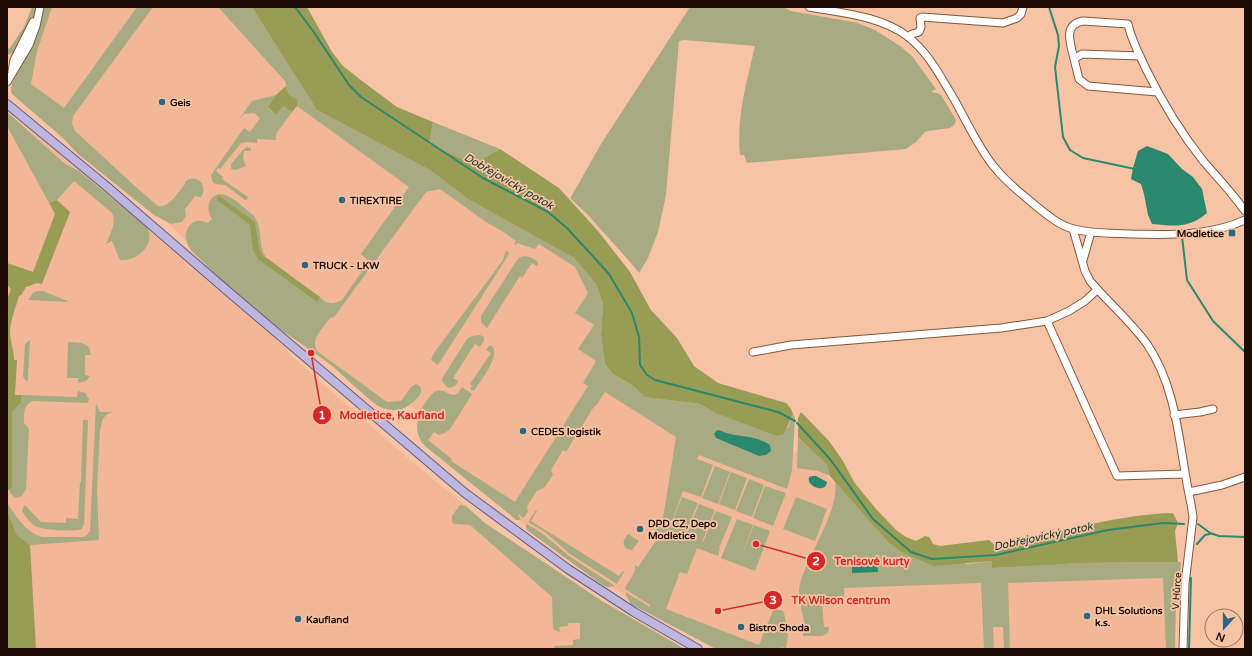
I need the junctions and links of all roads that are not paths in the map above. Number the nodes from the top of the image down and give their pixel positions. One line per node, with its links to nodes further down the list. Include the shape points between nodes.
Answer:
1 (40, 7): 7 (street, via 28,46)
2 (809, 7): 4 (street, via 864,17 895,29)
3 (1023, 7): 4 (street, via 1021,14 1003,24 922,17 918,32)
4 (908, 38): 12 (street, via 931,61 995,168 1047,215)
5 (1140, 56): 6 (street, via 1082,54); 6 (street, via 1128,24 1083,21 1077,22 1070,31); 8 (street)
6 (1074, 59): 8 (street, via 1079,79 1088,86)
7 (7, 82)
8 (1157, 92): 10 (street, via 1183,134)
9 (7, 104): 23 (main road, via 465,493 568,569 634,612)
10 (1245, 211)
11 (1245, 220): 13 (street, via 1204,232)
12 (1073, 229): 13 (street); 14 (street, V Hůrce)
13 (1091, 232): 14 (street)
14 (1082, 262): 15 (street, V Hůrce)
15 (1097, 290): 16 (street, via 1085,301); 19 (street, V Hůrce, via 1134,328 1150,349 1169,389)
16 (1047, 321): 17 (street, via 1001,328 791,345); 20 (street, via 1117,476)
17 (753, 352)
18 (1213, 409): 19 (street)
19 (1174, 415): 20 (street, V Hůrce)
20 (1185, 474): 22 (street, V Hůrce)
21 (1245, 477): 22 (street)
22 (1189, 492): 24 (street, V Hůrce, via 1193,517 1185,584)
23 (697, 648)
24 (1183, 649)

